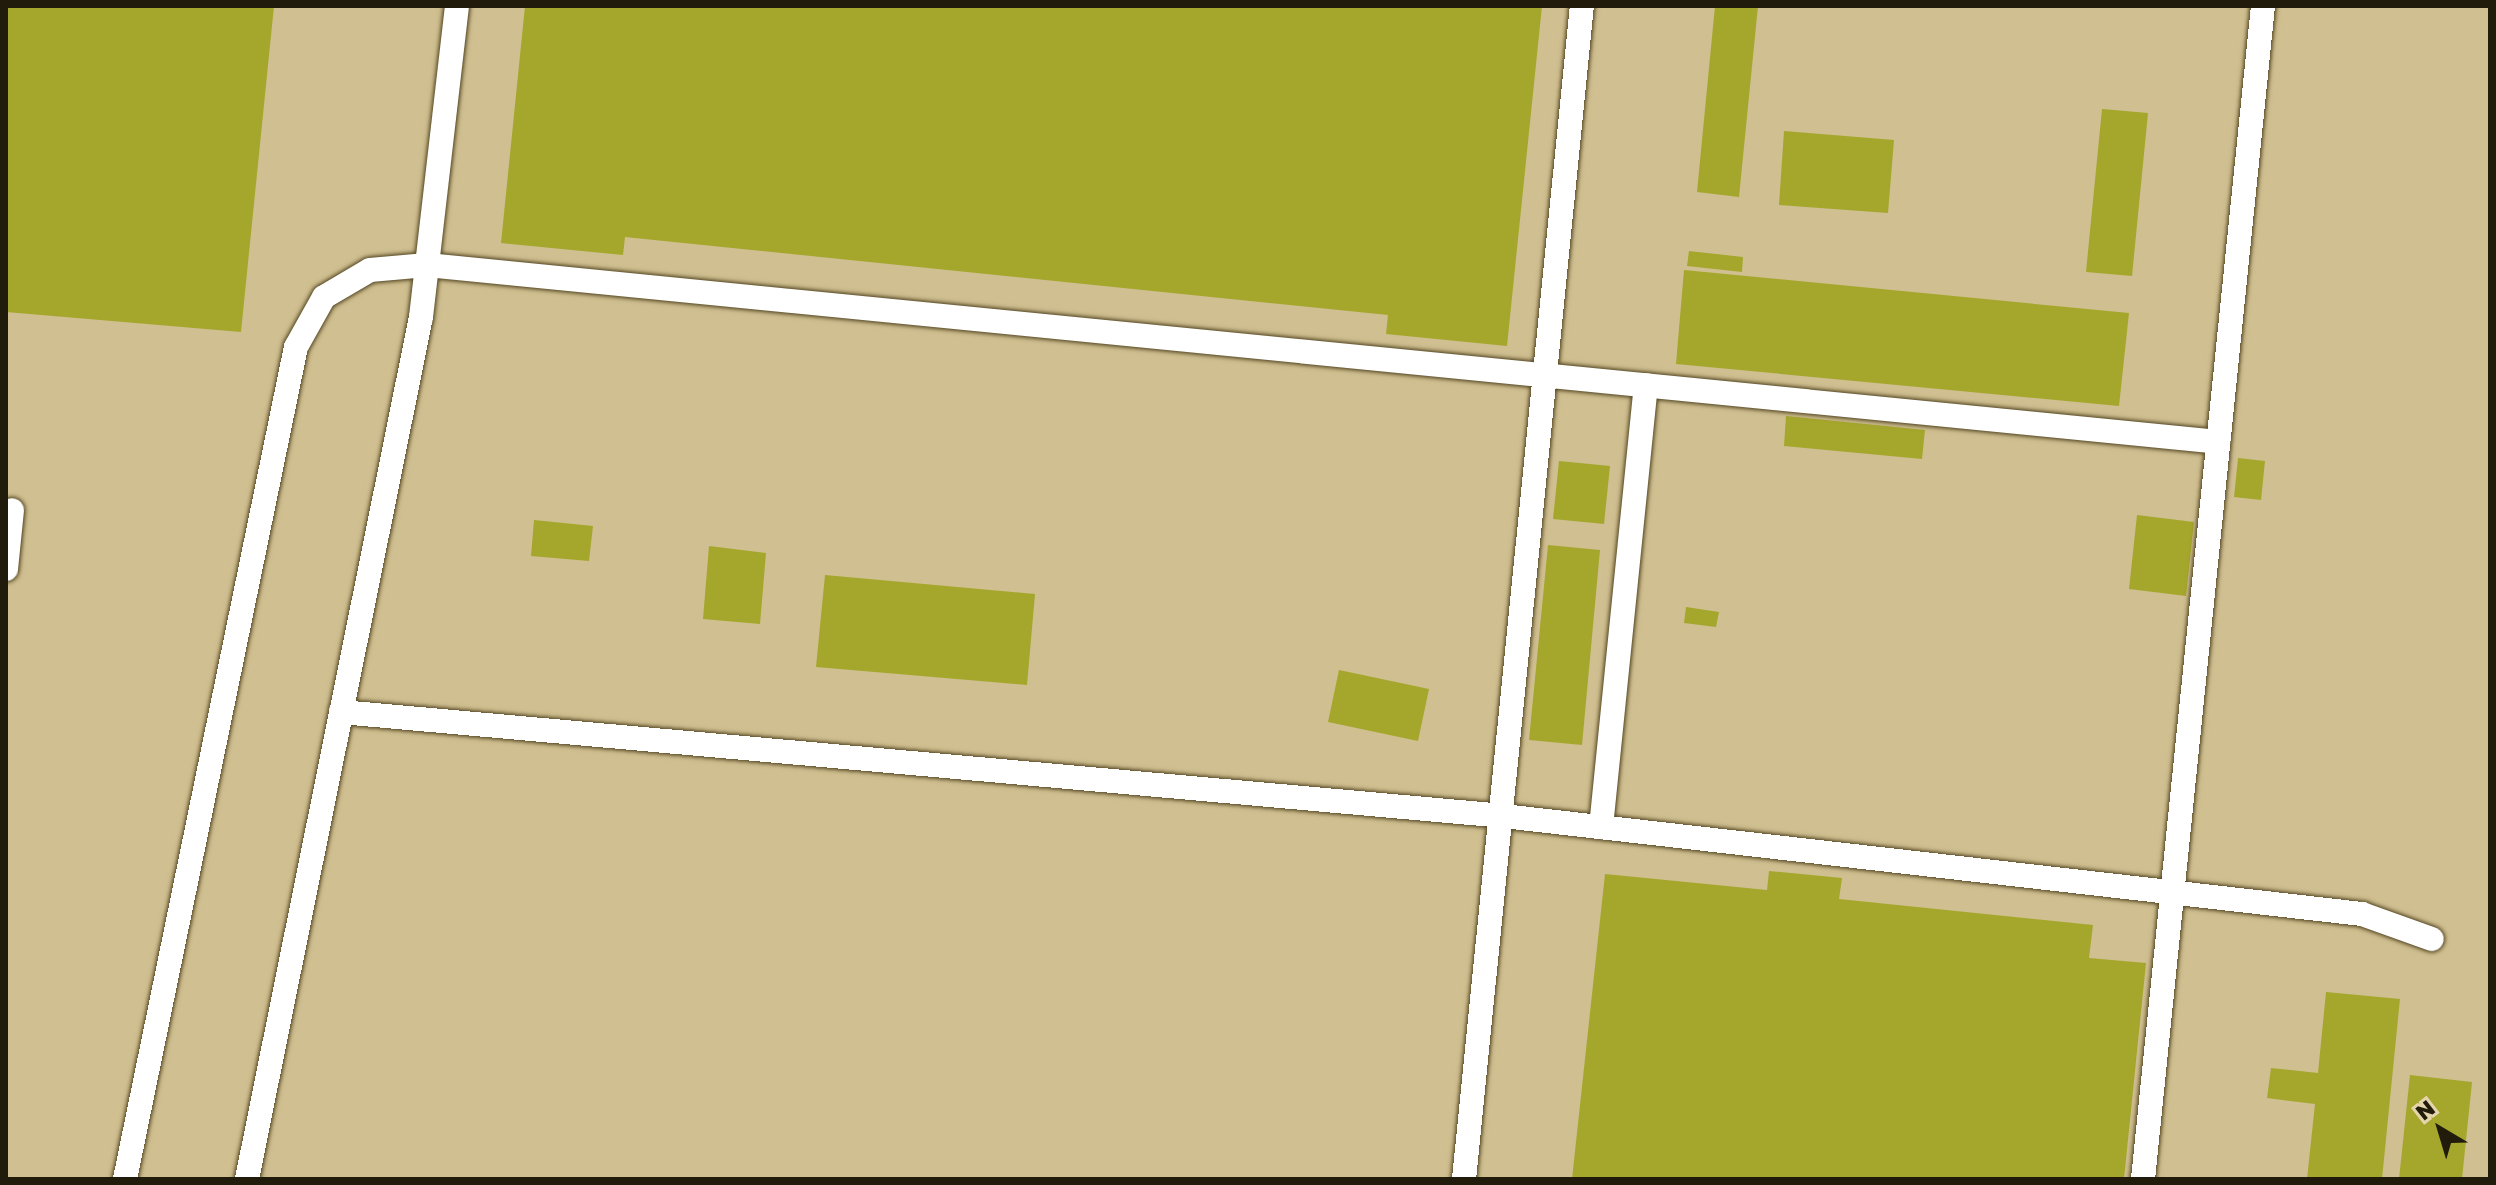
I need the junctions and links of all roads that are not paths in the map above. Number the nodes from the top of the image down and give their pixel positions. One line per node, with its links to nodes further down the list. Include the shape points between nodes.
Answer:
1 (457, 6): 4 (lane)
2 (1582, 6): 5 (lane)
3 (2263, 6): 7 (lane)
4 (427, 265): 5 (lane); 10 (lane); 15 (lane, via 370,270 324,297 296,347)
5 (1546, 375): 6 (lane); 11 (lane)
6 (1646, 385): 7 (lane); 12 (lane)
7 (2218, 442): 13 (lane)
8 (12, 510): 9 (lane)
9 (6, 569)
10 (341, 712): 11 (lane); 16 (lane)
11 (1503, 816): 12 (lane); 17 (lane)
12 (1601, 827): 13 (lane)
13 (2172, 890): 14 (lane, via 2362,914); 18 (lane)
14 (2432, 939)
15 (125, 1179)
16 (247, 1179)
17 (1464, 1179)
18 (2143, 1179)

